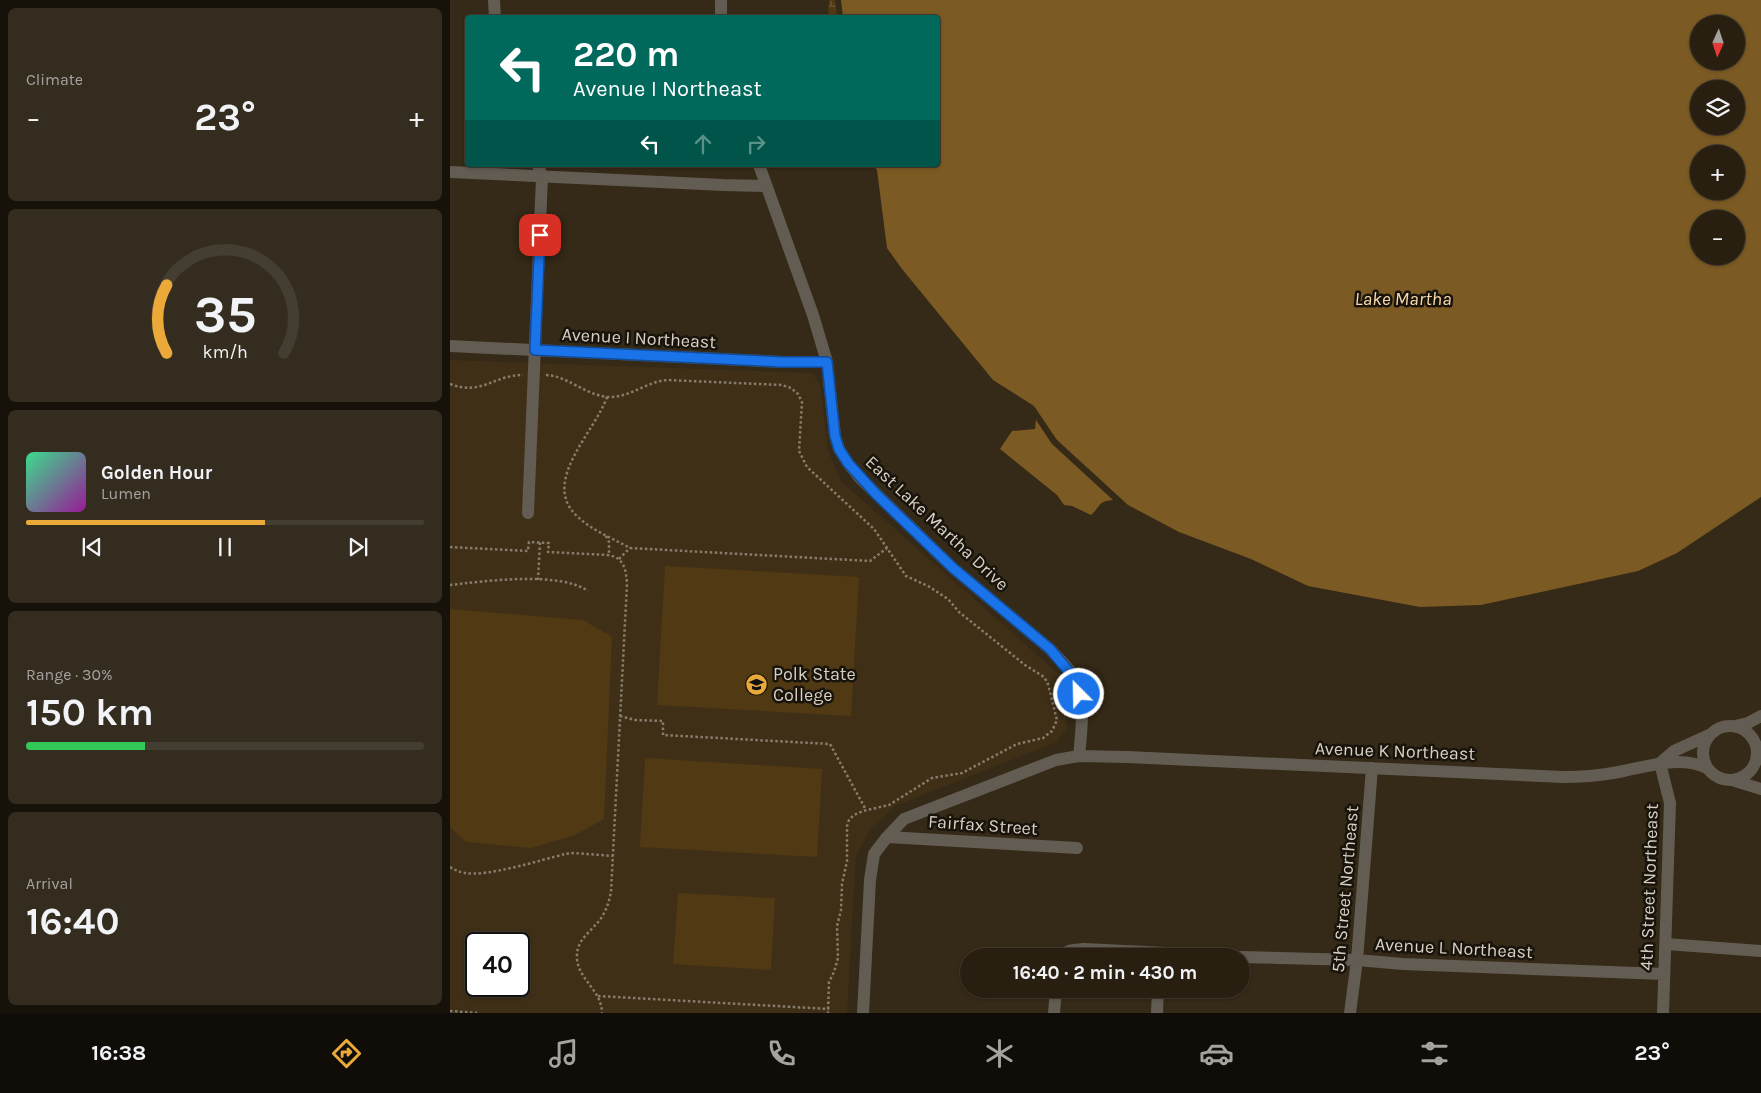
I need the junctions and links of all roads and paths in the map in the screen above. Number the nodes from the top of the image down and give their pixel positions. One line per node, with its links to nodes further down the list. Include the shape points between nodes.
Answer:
1 (494, 0): 3 (street)
2 (721, 0): 4 (street)
3 (495, 15)
4 (721, 15)
5 (760, 167): 8 (street, East Lake Martha Drive)
6 (540, 171): 7 (street); 8 (street); 10 (street)
7 (450, 172)
8 (766, 186): 11 (street, East Lake Martha Drive)
9 (450, 346): 10 (street, Avenue I Northeast)
10 (535, 350): 11 (street, Avenue I Northeast); 12 (street)
11 (827, 362): 31 (street, East Lake Martha Drive, via 835,436 848,463 953,568 1050,649 1077,681 1082,706)
12 (534, 375): 13 (path, via 506,376 478,388); 14 (path, via 550,375 590,393); 15 (street)
13 (450, 384)
14 (608, 397): 16 (path, via 571,462 564,481 565,500 577,517); 20 (path, via 626,394 659,380 791,388 802,402 799,451 802,460 874,528)
15 (528, 513)
16 (605, 535): 19 (path); 21 (path, via 609,542)
17 (540, 542): 18 (path, via 528,542 528,551); 21 (path, via 548,543 548,552); 23 (path)
18 (450, 547)
19 (630, 548): 20 (path, via 870,560); 22 (path)
20 (887, 548): 38 (path, via 906,576 948,599 959,612 1044,677 1057,720 1052,731 1043,738 1017,744 962,773 932,778 889,805)
21 (609, 555): 22 (path)
22 (618, 559): 26 (path, via 624,564 627,584)
23 (538, 580): 24 (path); 25 (path, via 574,584)
24 (450, 585)
25 (588, 591)
26 (620, 716): 38 (path, via 664,721 663,735 830,744); 41 (path)
27 (1761, 716): 28 (street)
28 (1735, 726): 30 (street, via 1721,727); 32 (street, via 1752,737)
29 (1761, 732): 32 (street)
30 (1709, 735): 33 (street, Avenue K Northeast, via 1674,751); 35 (street, via 1703,748)
31 (1079, 756): 34 (street, Avenue K Northeast); 39 (street, Avenue K Northeast, via 1040,765 904,820)
32 (1758, 756): 36 (street, via 1746,776)
33 (1660, 763): 34 (street, Avenue K Northeast, via 1578,777); 35 (street, Avenue K Northeast, via 1689,762); 43 (street, 4th Street Northeast, via 1670,802)
34 (1372, 768): 46 (street, 5th Street Northeast)
35 (1707, 768): 36 (street, via 1718,778)
36 (1732, 780): 37 (street)
37 (1761, 789)
38 (866, 810): 51 (path, via 848,820 847,861 837,926 838,958 829,982)
39 (887, 837): 40 (street, Fairfax Street); 56 (street, Avenue K Northeast, via 874,854 870,880)
40 (1077, 848)
41 (613, 856): 42 (path, via 565,854 474,874); 48 (path, via 609,900 599,920 583,938 576,959 580,972)
42 (450, 867)
43 (1666, 944): 44 (street); 47 (street, 4th Street Northeast)
44 (1761, 951)
45 (1250, 957): 46 (street, Avenue L Northeast)
46 (1357, 960): 47 (street, Avenue L Northeast); 59 (street, 5th Street Northeast)
47 (1664, 974): 60 (street, 4th Street Northeast)
48 (598, 996): 51 (path); 54 (path)
49 (1055, 998): 57 (street)
50 (1158, 998): 58 (street)
51 (829, 1009): 55 (path)
52 (450, 1011): 53 (path)
53 (477, 1013)
54 (602, 1013)
55 (828, 1013)
56 (863, 1013)
57 (1054, 1013)
58 (1157, 1013)
59 (1350, 1013)
60 (1663, 1013)

